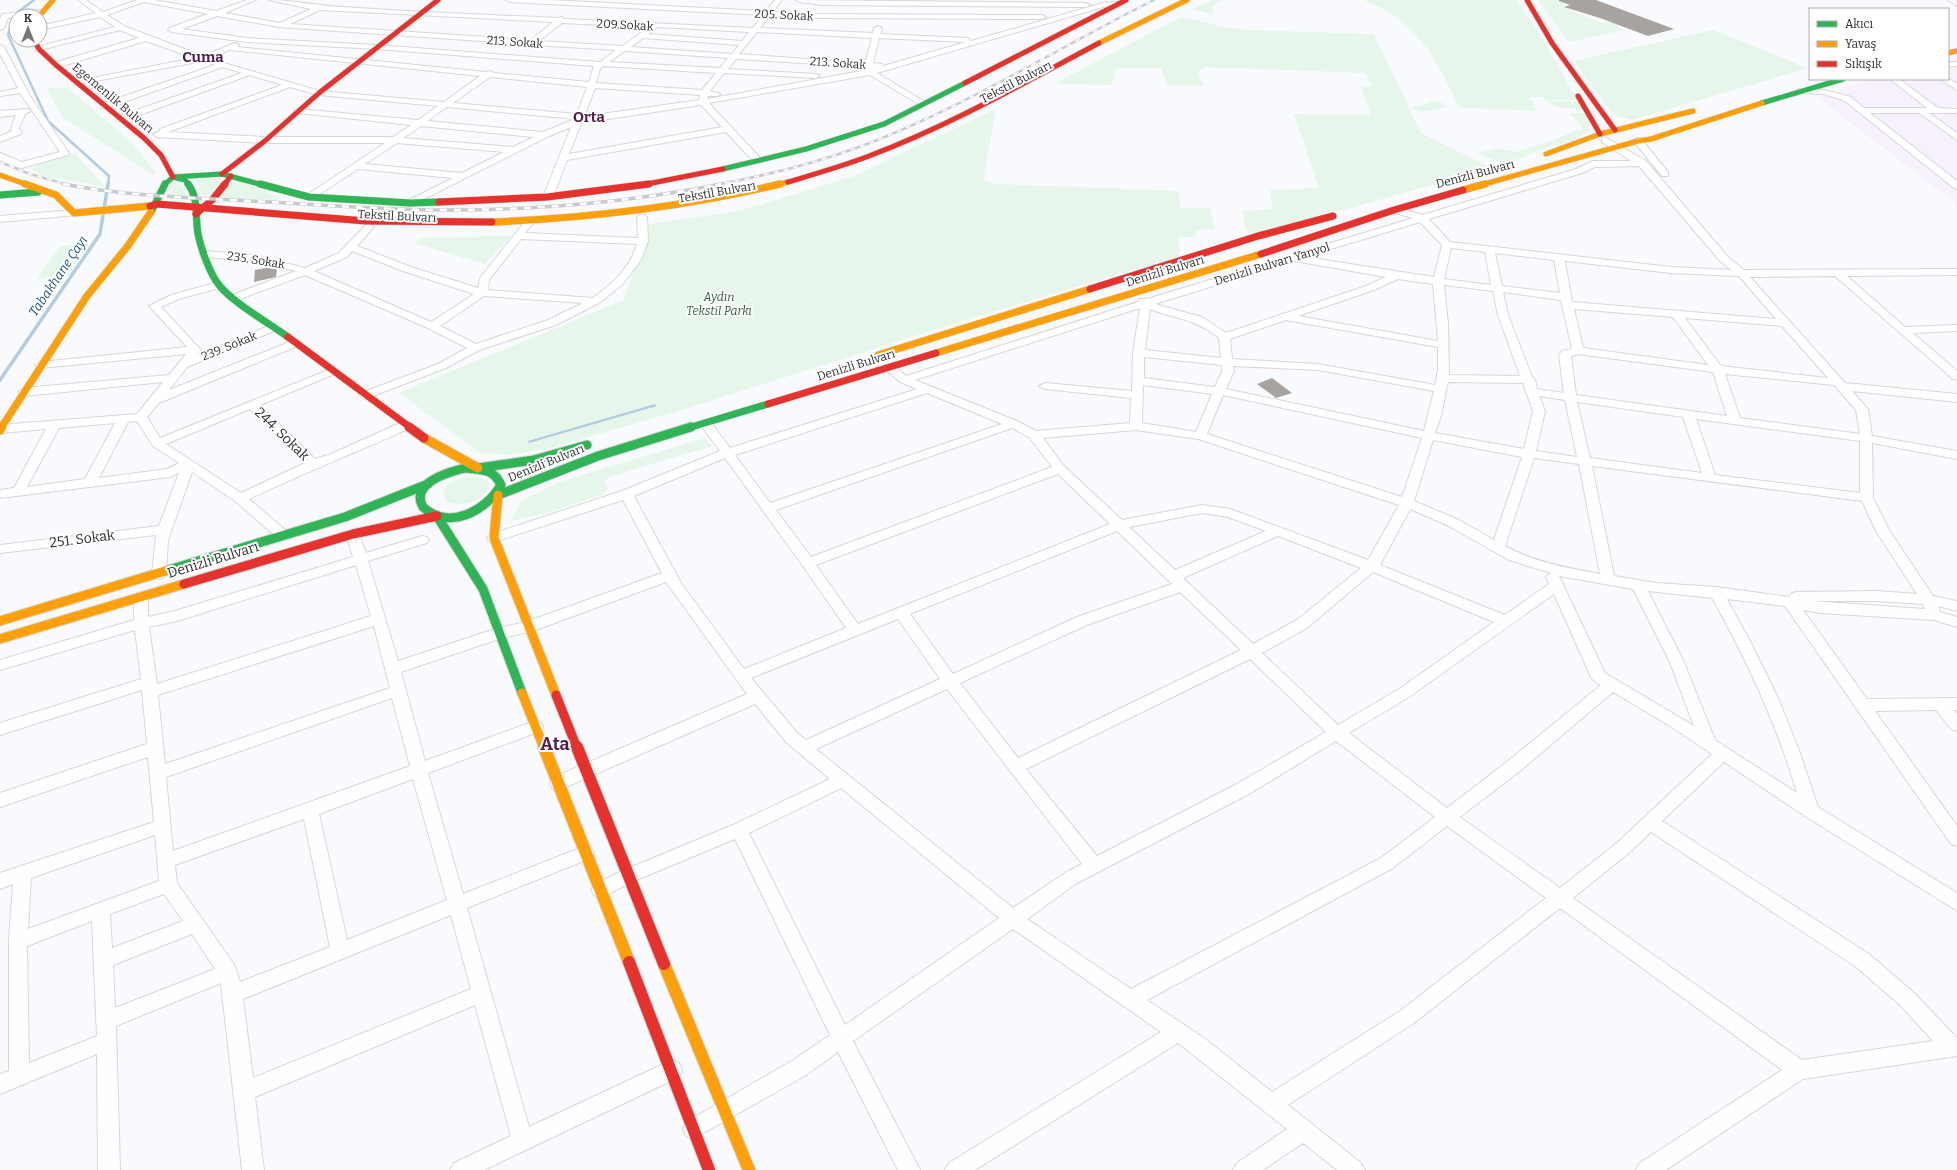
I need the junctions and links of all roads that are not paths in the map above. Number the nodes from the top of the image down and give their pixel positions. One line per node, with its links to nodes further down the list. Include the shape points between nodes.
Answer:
1 (53, 0): 22 (main road)
2 (143, 0): 25 (street); 26 (street, 213. Sokak)
3 (253, 0): 26 (street)
4 (272, 0): 23 (street, 209.Sokak)
5 (338, 0): 23 (street)
6 (438, 0): 27 (main road)
7 (509, 0): 17 (street, 205. Sokak)
8 (690, 0): 24 (street)
9 (779, 0): 28 (street)
10 (799, 0): 15 (street)
11 (1520, 0): 53 (main road)
12 (1527, 0): 53 (main road)
13 (1951, 0): 20 (street)
14 (87, 1): 25 (street)
15 (822, 1): 18 (street); 30 (street)
16 (1192, 1): 135 (main road, Tekstil Bulvarı, via 965,121 879,161 811,184 749,200); 139 (main road, Tekstil Bulvarı, via 949,121 891,148 841,167 741,195 606,214)
17 (584, 2): 24 (street, 205. Sokak); 34 (street)
18 (936, 2): 21 (street); 32 (street)
19 (1121, 2): 21 (street); 85 (main road)
20 (1957, 4)
21 (1103, 5): 33 (street)
22 (46, 8)
23 (320, 8): 27 (street, 209.Sokak); 36 (street)
24 (679, 10): 28 (street, 205. Sokak); 37 (street)
25 (103, 14): 35 (street); 39 (street)
26 (216, 14): 36 (street, 213. Sokak); 44 (street)
27 (420, 14): 34 (street, 209.Sokak); 46 (main road)
28 (768, 14): 30 (street, 205. Sokak); 40 (street)
29 (8, 16): 38 (street, via 5,16)
30 (817, 16): 31 (street, 205. Sokak)
31 (881, 17): 32 (street, 205. Sokak); 45 (street)
32 (935, 17): 33 (street, 205. Sokak)
33 (1059, 17): 43 (street)
34 (559, 22): 37 (street, 209.Sokak); 51 (street)
35 (48, 26)
36 (279, 26): 46 (street, 213. Sokak); 49 (street)
37 (656, 26): 40 (street, 209.Sokak); 47 (street)
38 (0, 28)
39 (121, 28): 48 (street); 57 (street)
40 (754, 30): 45 (street, 209.Sokak); 52 (street)
41 (948, 31): 45 (street)
42 (987, 31): 43 (street)
43 (1010, 31): 50 (street)
44 (166, 32): 48 (street); 49 (street)
45 (877, 33): 50 (street, 209.Sokak); 66 (street)
46 (395, 34): 51 (street, 213. Sokak); 55 (main road)
47 (640, 36): 52 (street); 58 (street)
48 (147, 39): 61 (street); 64 (street)
49 (247, 40): 55 (street); 56 (street)
50 (979, 40): 66 (street, 213. Sokak, via 890,66)
51 (532, 43): 58 (street, 213. Sokak); 60 (street)
52 (745, 43): 59 (street)
53 (1551, 45): 101 (main road); 104 (main road)
54 (0, 47): 78 (street)
55 (377, 47): 60 (street); 62 (main road)
56 (227, 48): 61 (street); 62 (street)
57 (39, 49): 64 (main road, Egemenlik Bulvarı)
58 (620, 49): 59 (street, 213. Sokak); 63 (street)
59 (734, 56): 66 (street, 213. Sokak); 67 (street)
60 (511, 58): 63 (street); 69 (street)
61 (203, 59): 65 (street); 74 (street)
62 (357, 63): 69 (street); 80 (main road)
63 (600, 64): 67 (street); 76 (street, via 596,68)
64 (56, 65): 74 (main road, Egemenlik Bulvarı)
65 (222, 65): 68 (street); 87 (street)
66 (870, 68): 70 (street); 85 (street)
67 (722, 71): 70 (street); 81 (street)
68 (249, 73): 75 (street); 97 (street)
69 (487, 75): 76 (street); 86 (street)
70 (841, 77): 83 (street)
71 (1839, 80): 79 (main road, Denizli Bulvarı)
72 (1895, 80): 91 (street)
73 (1945, 80): 77 (street)
74 (77, 83): 87 (main road, Egemenlik Bulvarı)
75 (288, 85): 80 (street); 102 (street)
76 (592, 85): 81 (street); 98 (street)
77 (1957, 88)
78 (23, 90): 82 (street); 92 (street)
79 (1799, 91): 89 (street, via 1835,94 1848,99); 110 (main road, Denizli Bulvarı)
80 (319, 93): 86 (street); 93 (main road)
81 (704, 93): 83 (street); 84 (street)
82 (0, 94)
83 (739, 95): 84 (street)
84 (702, 102): 98 (street); 100 (street)
85 (922, 104): 117 (main road, via 861,133)
86 (446, 105): 98 (street); 99 (street)
87 (104, 106): 97 (main road, Egemenlik Bulvarı)
88 (1700, 110): 101 (main road)
89 (1863, 110): 90 (street); 124 (street)
90 (1921, 110): 91 (street); 105 (street)
91 (1936, 110): 94 (street)
92 (36, 111): 95 (street); 114 (street, via 65,153 22,165)
93 (298, 111): 99 (street); 108 (main road)
94 (1957, 111)
95 (21, 112): 96 (street); 107 (street, via 15,129 18,132)
96 (0, 114)
97 (120, 119): 106 (main road, Egemenlik Bulvarı)
98 (577, 120): 103 (street); 115 (street)
99 (420, 122): 103 (street); 109 (street)
100 (728, 129): 115 (street); 117 (street)
101 (1615, 130): 104 (main road); 110 (main road, via 1631,134)
102 (157, 134): 106 (street); 108 (street)
103 (544, 135): 112 (street)
104 (1603, 137): 111 (street); 116 (main road)
105 (1957, 137)
106 (144, 138): 123 (main road, Egemenlik Bulvarı, via 161,154)
107 (0, 139)
108 (266, 140): 109 (street); 121 (main road)
109 (395, 140): 112 (street); 119 (street)
110 (1638, 141): 111 (main road, Denizli Bulvarı); 150 (street, via 1735,259)
111 (1622, 146): 113 (main road, Denizli Bulvarı); 118 (street)
112 (514, 150): 122 (street)
113 (1595, 154): 118 (street, via 1626,156); 132 (main road, Denizli Bulvarı)
114 (0, 156)
115 (564, 158): 128 (street)
116 (1538, 158)
117 (757, 160): 128 (main road, via 681,179 597,193)
118 (1643, 163): 136 (street, Denizli Bulvarı Yanyol, via 1593,164 1579,171); 150 (street, via 1724,259)
119 (357, 166): 122 (street); 127 (street)
120 (0, 175): 125 (main road)
121 (226, 175): 123 (main road); 127 (main road); 131 (main road, via 213,199)
122 (463, 176): 129 (street)
123 (173, 177): 130 (main road, via 165,183); 131 (main road, via 185,180 190,186)
124 (1957, 186)
125 (47, 191): 126 (main road); 133 (main road, via 56,195)
126 (0, 195)
127 (309, 197): 129 (main road)
128 (548, 197): 129 (main road)
129 (410, 203)
130 (148, 207): 131 (main road); 133 (main road); 178 (main road, via 126,247 87,296)
131 (198, 210): 138 (main road, Tekstil Bulvarı); 139 (main road, Tekstil Bulvarı); 145 (main road, via 198,234)
132 (1394, 210): 136 (street, via 1407,211); 143 (main road, Denizli Bulvarı)
133 (74, 213): 137 (street)
134 (1340, 214): 176 (main road, Denizli Bulvarı, via 1258,236)
135 (642, 217): 139 (main road, Tekstil Bulvarı); 140 (street)
136 (1423, 218): 141 (street); 147 (street, Denizli Bulvarı Yanyol)
137 (0, 219)
138 (369, 227): 139 (main road, Tekstil Bulvarı, via 430,231); 142 (street)
139 (525, 229): 140 (street); 156 (street, via 484,280)
140 (643, 241): 159 (street, via 631,269 616,287)
141 (1447, 244): 144 (street); 153 (street)
142 (351, 247): 148 (street, via 343,255); 156 (street, via 407,269)
143 (1279, 248): 147 (street); 157 (main road, Denizli Bulvarı)
144 (1489, 249): 146 (street); 155 (street)
145 (204, 254): 148 (street, 235. Sokak, via 277,262); 154 (main road)
146 (1559, 257): 150 (street, via 1671,270); 160 (street)
147 (1294, 258): 152 (street); 161 (street, Denizli Bulvarı Yanyol)
148 (306, 271): 158 (street); 165 (street, 235. Sokak)
149 (1957, 272): 151 (street)
150 (1742, 274): 151 (street); 164 (street)
151 (1838, 274): 168 (street)
152 (1397, 276): 153 (street); 163 (street)
153 (1438, 280): 155 (street); 171 (street)
154 (219, 285): 158 (main road); 173 (street, via 175,296 154,306)
155 (1496, 289): 160 (street); 190 (street, via 1503,315)
156 (482, 293): 159 (street); 165 (street)
157 (1133, 293): 161 (street); 180 (main road, Denizli Bulvarı)
158 (233, 298): 166 (main road)
159 (595, 301): 172 (street, via 582,310 544,325)
160 (1567, 301): 162 (street); 174 (street)
161 (1146, 303): 169 (street, via 1195,318); 175 (street); 185 (street, Denizli Bulvarı Yanyol)
162 (1677, 315): 164 (street); 182 (street)
163 (1285, 317): 169 (street); 171 (street)
164 (1785, 323): 188 (street)
165 (432, 326): 172 (street, 235. Sokak)
166 (275, 327): 170 (main road); 179 (street, 239. Sokak)
167 (1957, 328): 168 (street)
168 (1904, 330): 183 (street)
169 (1224, 336): 177 (street)
170 (296, 343): 181 (main road); 198 (street)
171 (1443, 345): 187 (street)
172 (475, 348): 194 (street, via 442,366)
173 (195, 350): 178 (street); 179 (street)
174 (1578, 351): 182 (street); 196 (street, via 1566,352 1565,355)
175 (1139, 354): 177 (street); 186 (street)
176 (870, 357)
177 (1226, 362): 187 (street, via 1318,367); 192 (street, via 1228,371)
178 (41, 365): 193 (main road)
179 (183, 365): 184 (street)
180 (889, 367): 185 (street); 205 (main road, Denizli Bulvarı)
181 (332, 370): 194 (main road); 199 (street)
182 (1718, 370): 188 (street); 203 (street)
183 (1957, 377)
184 (172, 378): 193 (street); 198 (street)
185 (904, 380): 191 (street)
186 (1138, 381): 192 (street); 195 (street)
187 (1441, 384): 190 (street); 212 (street)
188 (1840, 384): 197 (street); 214 (street, via 1862,409)
189 (1045, 386): 195 (street)
190 (1531, 386): 196 (street); 218 (street, via 1539,411)
191 (926, 390): 206 (street); 217 (street)
192 (1220, 391): 211 (street); 212 (street)
193 (24, 392): 209 (main road)
194 (365, 395): 207 (main road)
195 (1138, 396): 208 (street)
196 (1570, 396): 200 (street); 221 (street)
197 (1957, 398)
198 (153, 401): 201 (street)
199 (252, 404): 216 (street); 223 (street, 244. Sokak)
200 (1688, 414): 203 (street); 227 (street)
201 (141, 417): 202 (street); 216 (street)
202 (124, 418): 204 (street); 228 (street)
203 (1735, 421): 214 (street)
204 (54, 424): 209 (street); 230 (street)
205 (706, 424): 217 (street); 233 (main road, Denizli Bulvarı, via 591,458 540,476)
206 (1013, 424): 210 (street); 237 (street)
207 (406, 425): 213 (main road); 223 (street, via 335,457)
208 (1136, 426): 210 (street); 211 (street)
209 (0, 429)
210 (1034, 435): 226 (street)
211 (1200, 436): 236 (street)
212 (1429, 436): 218 (street); 236 (street)
213 (424, 438): 220 (main road); 224 (main road)
214 (1865, 438): 219 (street); 235 (street)
215 (598, 442): 224 (main road, Denizli Bulvarı, via 534,460)
216 (157, 443): 222 (street)
217 (727, 453): 232 (street); 237 (street)
218 (1529, 454): 221 (street); 246 (street)
219 (1957, 454)
220 (433, 456)
221 (1586, 463): 227 (street); 254 (street)
222 (189, 464): 228 (street, via 170,473); 234 (street); 240 (street)
223 (313, 464): 234 (street)
224 (478, 468): 229 (main road, via 451,471 438,476); 233 (main road, via 496,475 501,488)
225 (433, 469): 229 (main road)
226 (1060, 469): 239 (street); 249 (street)
227 (1710, 478): 235 (street)
228 (90, 484): 230 (street)
229 (428, 484): 238 (main road, via 421,491 419,499 427,512); 243 (main road, Denizli Bulvarı, via 345,517)
230 (18, 492): 231 (street)
231 (0, 494)
232 (627, 494): 244 (street); 253 (street)
233 (498, 495): 238 (main road, via 488,505 472,513); 244 (main road)
234 (240, 498): 243 (street)
235 (1867, 498): 261 (street, via 1883,532)
236 (1407, 503): 246 (street, via 1454,523); 250 (street)
237 (768, 508): 249 (street)
238 (437, 516): 242 (main road, Denizli Bulvarı); 273 (main road, via 483,588)
239 (1119, 525): 241 (street, via 1202,508 1230,513); 255 (street); 264 (street)
240 (165, 530): 247 (street, 251. Sokak); 252 (street, via 161,540)
241 (1278, 531): 250 (street); 255 (street)
242 (353, 534): 248 (street); 259 (main road, Denizli Bulvarı)
243 (284, 536): 252 (main road, Denizli Bulvarı)
244 (494, 538): 271 (main road)
245 (422, 540): 248 (street)
246 (1498, 548): 251 (street, via 1514,557)
247 (0, 549)
248 (360, 558): 266 (street); 270 (street, via 172,617)
249 (808, 563): 272 (street)
250 (1372, 566): 268 (street); 275 (street, via 1302,624)
251 (1548, 568): 254 (street); 257 (street)
252 (159, 574): 267 (main road, Denizli Bulvarı)
253 (669, 576): 271 (street); 278 (street)
254 (1608, 580): 256 (street)
255 (1177, 582): 275 (street); 279 (street, via 1082,621)
256 (1638, 584): 258 (street); 293 (street)
257 (1557, 585): 268 (street); 280 (street, via 1599,677)
258 (1716, 592): 260 (street); 302 (street, via 1775,706 1800,771)
259 (141, 597): 270 (street); 274 (main road, Denizli Bulvarı)
260 (1769, 598): 261 (street, via 1868,597); 262 (street)
261 (1928, 600): 263 (street); 265 (street)
262 (1790, 602): 265 (street, via 1820,608); 286 (street)
263 (1957, 606)
264 (901, 612): 272 (street); 279 (street)
265 (1934, 615): 269 (street)
266 (379, 619): 277 (street); 281 (street)
267 (0, 621)
268 (1506, 621): 290 (street, via 1404,693)
269 (1957, 622)
270 (141, 623): 276 (street); 281 (street)
271 (528, 627): 273 (street); 296 (main road)
272 (855, 631): 278 (street)
273 (500, 633): 277 (street); 288 (main road)
274 (0, 639)
275 (1251, 652): 290 (street); 294 (street)
276 (0, 665)
277 (392, 669): 282 (street)
278 (741, 676): 283 (street)
279 (950, 682): 292 (street); 294 (street)
280 (1612, 684): 293 (street); 303 (street, via 1514,766)
281 (150, 687): 289 (street); 291 (street)
282 (398, 691): 295 (street); 297 (street)
283 (758, 696): 292 (street, via 792,738); 296 (street)
284 (1940, 704): 285 (street); 286 (street); 287 (street)
285 (1957, 704)
286 (1864, 705): 307 (street)
287 (1957, 726)
288 (535, 727): 295 (street); 299 (main road)
289 (0, 729)
290 (1336, 733): 303 (street); 310 (street, via 1243,789)
291 (155, 748): 297 (street); 300 (street)
292 (804, 748): 298 (street)
293 (1716, 748): 302 (street); 304 (street)
294 (1015, 767): 310 (street)
295 (419, 770): 301 (street); 318 (street)
296 (586, 771): 299 (street); 312 (main road)
297 (158, 773): 305 (street)
298 (842, 780): 306 (street); 320 (street)
299 (558, 783): 308 (main road)
300 (0, 800)
301 (310, 810): 309 (street); 323 (street)
302 (1811, 811): 317 (street)
303 (1447, 817): 316 (street); 328 (street, via 1387,863)
304 (1650, 822): 316 (street, via 1624,847); 333 (street, via 1862,960 1908,999)
305 (161, 826): 309 (street); 311 (street)
306 (739, 830): 312 (street); 331 (street)
307 (1957, 839)
308 (585, 853): 315 (main road); 318 (street)
309 (165, 861): 314 (street)
310 (1094, 866): 320 (street, via 1071,878)
311 (22, 874): 313 (street); 322 (street)
312 (628, 876): 315 (street); 340 (main road)
313 (0, 882)
314 (168, 885): 319 (street); 321 (street)
315 (600, 890): 334 (main road)
316 (1560, 898): 335 (street); 339 (street, via 1407,1017)
317 (1957, 902)
318 (458, 904): 323 (street); 327 (street)
319 (101, 910): 322 (street); 324 (street)
320 (1013, 919): 328 (street); 331 (street)
321 (195, 925): 324 (street); 325 (street)
322 (18, 941): 336 (street)
323 (340, 952): 326 (street)
324 (103, 960): 329 (street)
325 (228, 972): 326 (street); 329 (street)
326 (233, 994): 338 (street)
327 (481, 994): 338 (street); 343 (street)
328 (1130, 998): 330 (street)
329 (106, 1021): 332 (street)
330 (1178, 1032): 339 (street); 350 (street)
331 (841, 1038): 340 (street, via 799,1068); 349 (street)
332 (107, 1041): 336 (street); 344 (street)
333 (1954, 1047): 335 (street)
334 (672, 1070): 341 (main road); 343 (street)
335 (1799, 1070): 353 (street)
336 (19, 1076): 337 (street)
337 (0, 1084)
338 (244, 1092): 345 (street)
339 (1272, 1104): 342 (street)
340 (725, 1111): 341 (street); 348 (main road)
341 (693, 1129): 347 (main road)
342 (1304, 1130): 351 (street); 352 (street)
343 (523, 1142): 346 (street)
344 (109, 1170)
345 (253, 1170)
346 (461, 1170)
347 (709, 1170)
348 (749, 1170)
349 (909, 1170)
350 (956, 1170)
351 (1244, 1170)
352 (1354, 1170)
353 (1647, 1170)

